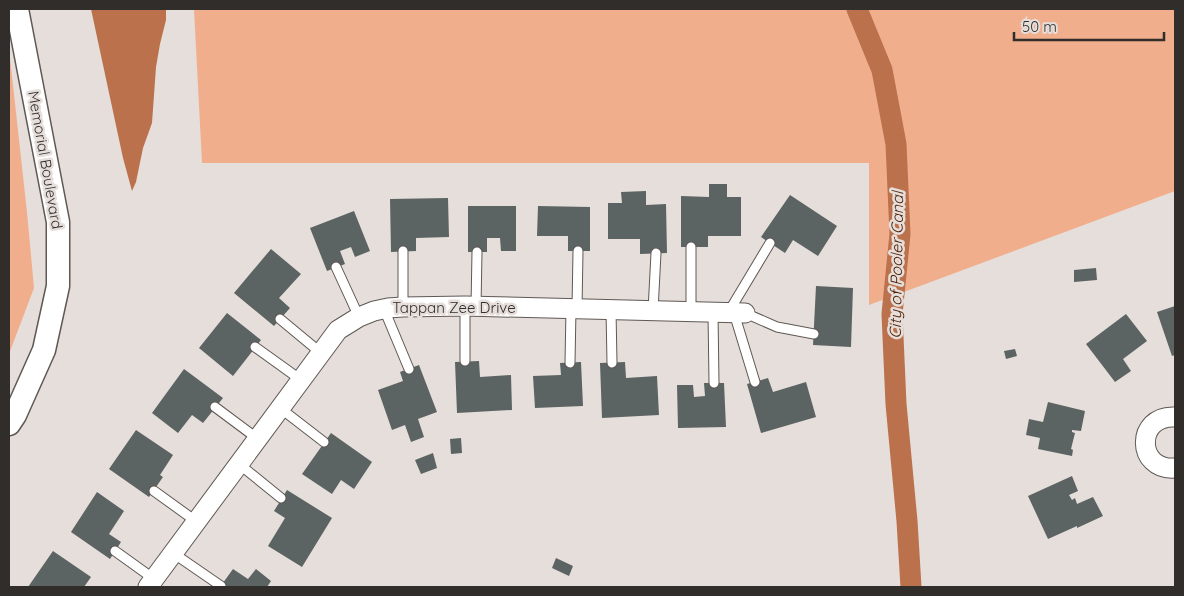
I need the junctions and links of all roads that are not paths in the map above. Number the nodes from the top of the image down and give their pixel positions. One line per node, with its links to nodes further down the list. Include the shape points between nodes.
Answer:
1 (17, 9): 32 (street, Memorial Boulevard, via 58,222 58,286 44,350)
2 (770, 243): 16 (lane)
3 (691, 247): 15 (lane)
4 (578, 250): 12 (lane)
5 (403, 251): 9 (lane)
6 (477, 252): 10 (lane)
7 (656, 253): 14 (lane)
8 (336, 268): 17 (lane)
9 (403, 307): 10 (street, Tappan Zee Drive); 11 (street, Tappan Zee Drive)
10 (471, 307): 12 (street, Tappan Zee Drive); 22 (lane)
11 (384, 309): 17 (street, Tappan Zee Drive); 25 (lane)
12 (574, 309): 13 (street, Tappan Zee Drive); 23 (lane)
13 (612, 310): 14 (street, Tappan Zee Drive); 24 (lane)
14 (654, 311): 15 (street, Tappan Zee Drive)
15 (691, 312): 16 (street, Tappan Zee Drive)
16 (730, 313): 19 (lane); 27 (lane); 28 (lane)
17 (359, 317): 21 (street, Tappan Zee Drive, via 338,330)
18 (280, 319): 21 (lane)
19 (814, 334)
20 (255, 347): 26 (lane)
21 (321, 354): 26 (street, Tappan Zee Drive)
22 (465, 362)
23 (570, 363)
24 (612, 363)
25 (409, 369)
26 (301, 380): 30 (street, Tappan Zee Drive)
27 (756, 382)
28 (714, 383)
29 (216, 407): 33 (lane)
30 (280, 408): 33 (street, Tappan Zee Drive); 34 (lane)
31 (1175, 417): 36 (street, via 1160,419 1153,424 1148,430 1145,446 1153,461 1160,466)
32 (9, 424)
33 (258, 438): 35 (street, Tappan Zee Drive)
34 (324, 442)
35 (239, 464): 38 (lane); 39 (street, Tappan Zee Drive)
36 (1175, 468)
37 (154, 491): 39 (lane)
38 (281, 498)
39 (196, 522): 41 (street, Tappan Zee Drive)
40 (115, 551): 42 (lane)
41 (173, 553): 42 (street, Tappan Zee Drive); 43 (lane)
42 (151, 583)
43 (220, 586)

